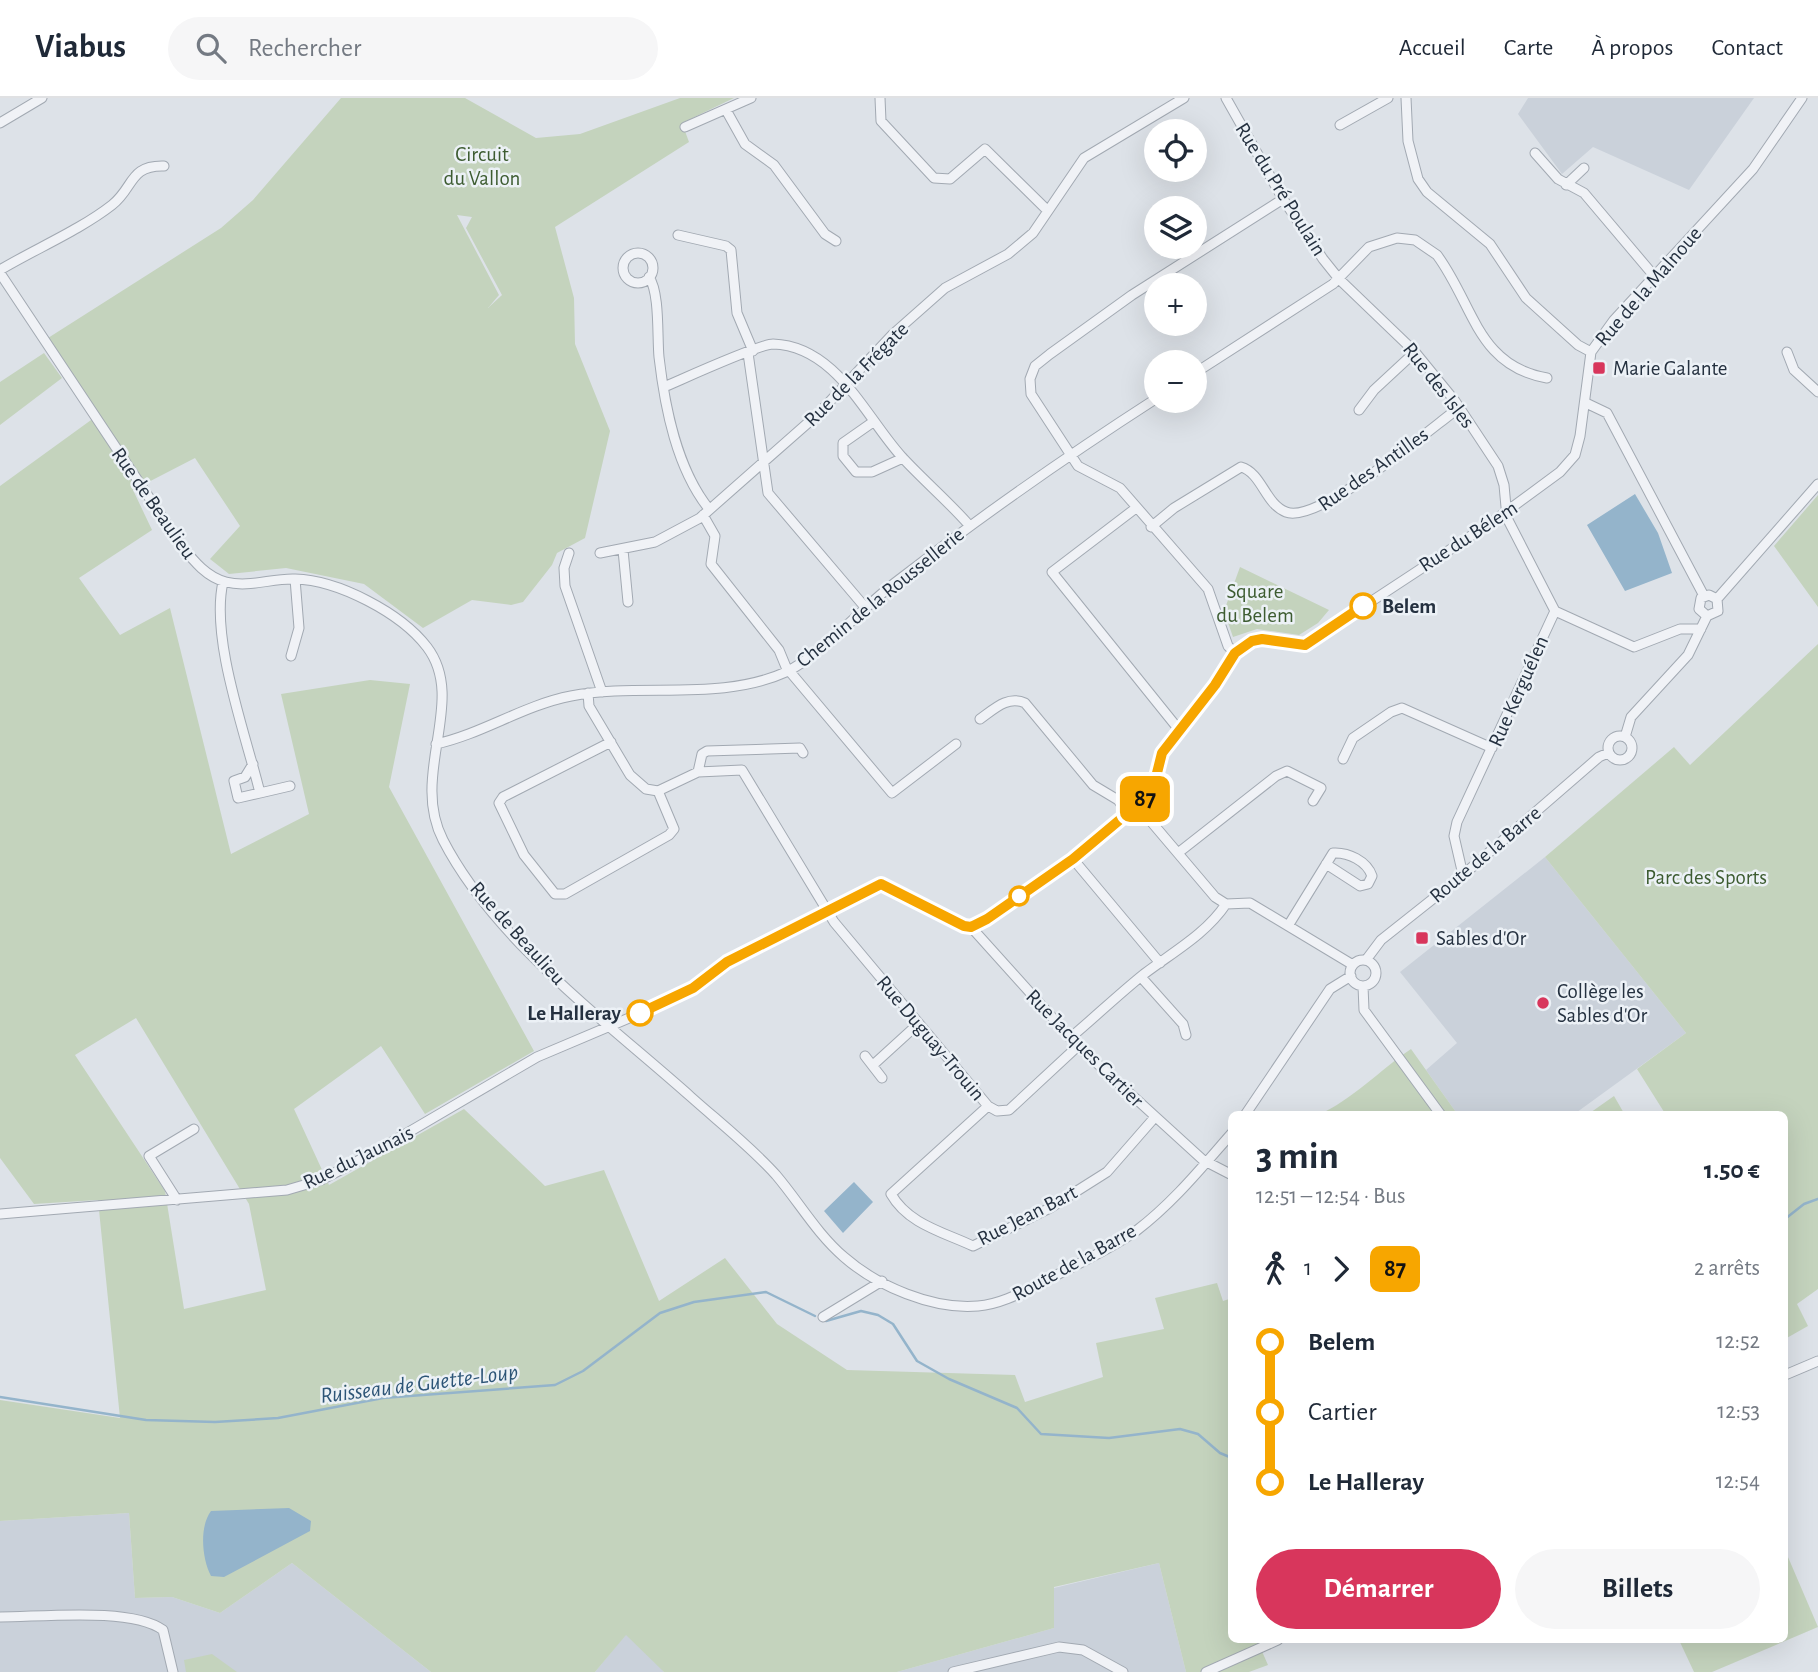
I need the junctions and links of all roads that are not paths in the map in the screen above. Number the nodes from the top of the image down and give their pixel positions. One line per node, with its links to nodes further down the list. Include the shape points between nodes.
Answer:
1 (42, 98): 10 (street)
2 (751, 98): 9 (street)
3 (880, 98): 18 (street, via 881,121 934,178 950,179 985,149)
4 (1184, 98): 18 (street, Rue de la Frégate, via 1084,158)
5 (1226, 98): 17 (street, Rue du Pré Poulain)
6 (1388, 98): 11 (street)
7 (1406, 98): 27 (street, via 1408,141 1418,179 1427,192 1490,244 1526,298)
8 (1802, 98): 23 (street, Rue de la Malnoue, via 1753,169)
9 (726, 110): 12 (street); 20 (street, via 745,144 774,165 825,234)
10 (0, 123)
11 (1340, 125)
12 (685, 127)
13 (1535, 153): 16 (street)
14 (164, 166): 21 (street, via 151,166 134,175 114,204)
15 (1584, 168): 16 (street)
16 (1566, 184): 23 (street, via 1584,193)
17 (1283, 199): 24 (street, Rue du Pré Poulain); 39 (street, via 1132,295 1035,366 1031,394)
18 (1048, 211): 31 (street, Rue de la Frégate, via 1033,233 1008,254 945,288)
19 (678, 235): 25 (street, via 731,250 737,313)
20 (836, 241)
21 (0, 272): 52 (street, Rue de Beaulieu, via 180,544 200,568)
22 (649, 277): 32 (street)
23 (1655, 277): 27 (street, Rue de la Malnoue)
24 (1339, 279): 26 (street, Rue des Isles); 29 (street); 30 (street, via 1369,247 1398,238 1426,245 1449,271 1493,352 1511,368)
25 (750, 352): 31 (street, via 770,344 796,347 819,359); 32 (street); 41 (street)
26 (1415, 352): 36 (street, Rue des Isles); 37 (street)
27 (1591, 352): 34 (street, Rue de la Malnoue)
28 (1787, 352): 33 (street, via 1794,370)
29 (1207, 365)
30 (1547, 378)
31 (844, 384): 38 (street); 41 (street, Rue de la Frégate, via 818,414)
32 (664, 387): 44 (street, via 684,469)
33 (1818, 392)
34 (1586, 403): 45 (street, Rue du Bélem, via 1575,455); 53 (street, via 1607,413)
35 (1144, 406): 39 (street, Chemin de la Roussellerie)
36 (1460, 407): 45 (street, Rue des Isles, via 1498,466); 47 (street, Rue des Antilles, via 1371,474 1306,514 1289,514 1274,506 1253,475 1241,467)
37 (1359, 410)
38 (873, 422): 40 (street); 40 (street, via 843,443 843,456 856,471 873,472)
39 (1069, 454): 43 (street, via 1087,472 1120,488); 46 (street, Chemin de la Roussellerie)
40 (903, 458): 46 (street)
41 (763, 462): 44 (street, Rue de la Frégate); 56 (street, via 768,493)
42 (1818, 484): 54 (street)
43 (1136, 508): 47 (street); 66 (street, via 1052,572)
44 (706, 512): 48 (street, Rue de la Frégate, via 679,532); 62 (street, via 715,536 711,564)
45 (1507, 512): 57 (street, Rue Kerguélen); 60 (street, Rue du Bélem, via 1305,645 1262,639)
46 (969, 525): 56 (street, Chemin de la Roussellerie)
47 (1151, 527): 60 (street, via 1208,589 1228,646)
48 (623, 550): 50 (street, Rue de la Frégate); 55 (street)
49 (569, 553): 63 (street, via 565,586)
50 (600, 553)
51 (295, 579): 52 (street, Rue de Beaulieu); 61 (street, via 299,628); 69 (street, Rue de Beaulieu, via 358,594 427,646 442,680)
52 (223, 582): 75 (street, via 219,600 225,659)
53 (1704, 596): 54 (street); 58 (street, via 1698,605)
54 (1717, 599): 58 (street, via 1718,611)
55 (628, 602)
56 (864, 606): 62 (street, Chemin de la Roussellerie)
57 (1555, 611): 59 (street, via 1634,647 1680,629); 71 (street, Rue Kerguélen)
58 (1707, 616): 59 (street, Route de la Barre)
59 (1701, 629): 67 (street, Route de la Barre, via 1678,669 1631,717)
60 (1235, 653): 66 (street)
61 (291, 656)
62 (790, 670): 63 (street, Chemin de la Roussellerie, via 763,682 724,687); 70 (street, via 892,793)
63 (602, 692): 64 (street, Chemin de la Roussellerie)
64 (587, 693): 68 (street, via 589,706); 69 (street, Chemin de la Roussellerie, via 548,702)
65 (981, 719): 82 (street, via 1008,701 1025,703 1093,785 1118,800)
66 (1180, 731): 81 (street, via 1159,760 1153,789)
67 (1625, 737): 73 (street, Route de la Barre, via 1612,738); 73 (street, Route de la Barre, via 1632,747 1628,757 1615,760)
68 (611, 742): 78 (street, via 639,784); 78 (street, via 499,803 524,855 555,894 565,894 674,829)
69 (436, 744): 98 (street, Rue de Beaulieu, via 431,803 440,835 457,866 530,952)
70 (956, 744)
71 (1492, 748): 74 (street, via 1402,708 1353,738); 86 (street, Rue Kerguélen, via 1457,822 1454,836)
72 (803, 753): 76 (street, via 800,748 707,751)
73 (1608, 753): 86 (street, Route de la Barre)
74 (1343, 759)
75 (253, 764): 79 (street); 79 (street, via 245,777 234,781 238,798)
76 (698, 772): 78 (street); 88 (street, Rue Duguay-Trouin, via 742,770)
77 (290, 786): 79 (street)
78 (658, 791)
79 (260, 793)
80 (1313, 801): 83 (street, via 1321,788 1287,771)
81 (1137, 805): 82 (street); 83 (street)
82 (1127, 812): 84 (street)
83 (1178, 853): 87 (street)
84 (1073, 859): 90 (street); 92 (street)
85 (1326, 864): 85 (street, via 1334,853 1345,852 1370,868 1372,876 1368,884 1360,886); 89 (street)
86 (1463, 875): 91 (street, Route de la Barre, via 1381,940)
87 (1226, 904): 89 (street, via 1250,903); 92 (street, via 1217,918)
88 (827, 912): 90 (street, via 881,884); 97 (street, Rue Duguay-Trouin); 98 (street, via 727,962 674,999)
89 (1288, 926): 93 (street)
90 (971, 927): 100 (street, Rue Jacques Cartier)
91 (1366, 960): 93 (street); 96 (street, via 1375,966 1376,974)
92 (1160, 963): 95 (street)
93 (1353, 965): 94 (street)
94 (1351, 976): 96 (street); 106 (street, via 1330,989)
95 (1141, 977): 99 (street, via 1183,1024); 100 (street)
96 (1363, 986): 107 (street, via 1364,1010)
97 (918, 1024): 103 (street); 105 (street, Rue Duguay-Trouin)
98 (608, 1026): 113 (street, Rue du Jaunais, via 537,1057 321,1180 287,1190); 115 (street, Route de la Barre, via 775,1174 847,1260)
99 (1185, 1035)
100 (1070, 1038): 101 (street, Rue Jacques Cartier)
101 (1078, 1046): 105 (street, Rue Duguay-Trouin, via 1009,1110); 108 (street, Rue Jacques Cartier)
102 (865, 1056): 103 (street)
103 (873, 1065): 104 (street)
104 (882, 1078)
105 (988, 1106): 108 (street, Rue Jean Bart, via 891,1194 913,1219 973,1245 1050,1208 1107,1172)
106 (1248, 1111)
107 (1438, 1111)
108 (1155, 1117): 111 (street, Rue Jacques Cartier)
109 (194, 1129): 113 (street, via 149,1156)
110 (1228, 1138): 111 (street, Route de la Barre)
111 (1206, 1163): 112 (street, Rue Jacques Cartier); 115 (street, Route de la Barre, via 1133,1232 995,1303 951,1305)
112 (1228, 1173)
113 (177, 1200): 114 (street, Rue du Jaunais)
114 (0, 1214)
115 (882, 1282): 116 (street)
116 (823, 1317)
117 (1818, 1361): 118 (street)
118 (1788, 1374)
119 (0, 1617): 121 (street, via 124,1616 154,1623 163,1630)
120 (1271, 1643): 124 (street)
121 (173, 1672)
122 (953, 1672): 123 (street, via 1059,1647 1083,1650)
123 (1123, 1672)
124 (1206, 1672)

